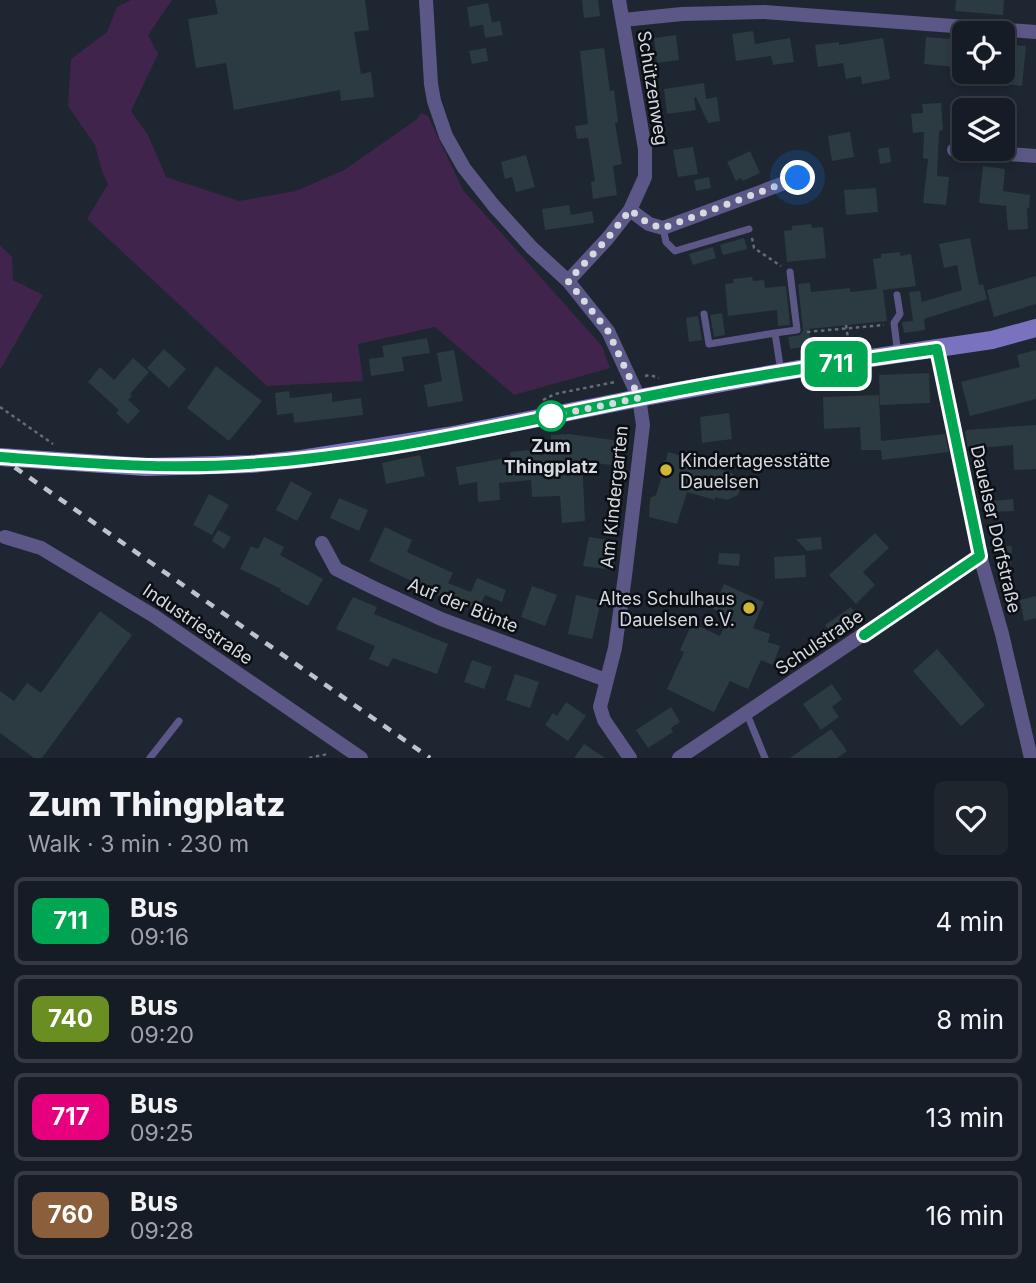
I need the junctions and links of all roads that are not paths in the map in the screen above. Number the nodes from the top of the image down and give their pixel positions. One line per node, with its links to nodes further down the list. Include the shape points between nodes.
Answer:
1 (426, 0): 13 (street, via 431,84 446,136 494,206)
2 (619, 0): 4 (street, Schützenweg)
3 (764, 6): 4 (street); 5 (street)
4 (623, 20): 9 (street, Schützenweg, via 645,149 645,177)
5 (1036, 33)
6 (1015, 154): 7 (street)
7 (1036, 156)
8 (798, 178): 10 (street)
9 (630, 210): 10 (street); 13 (street, Schützenweg)
10 (663, 228): 11 (lane, via 666,242 675,251)
11 (750, 229)
12 (790, 272): 17 (lane, via 797,330)
13 (568, 281): 21 (street, via 608,331)
14 (897, 295): 19 (lane)
15 (704, 314): 17 (lane, via 709,344)
16 (1036, 328): 18 (main road)
17 (775, 333): 20 (lane)
18 (937, 349): 19 (main road); 25 (street, Dauelser Dorfstraße)
19 (898, 355): 20 (main road)
20 (781, 373): 21 (main road)
21 (639, 398): 22 (main road, via 448,436 251,464 146,467); 26 (street, Am Kindergarten, via 643,425 615,648)
22 (0, 457)
23 (5, 537): 30 (street, Industriestraße, via 41,548 154,616)
24 (322, 543): 26 (street, Auf der Bünte, via 336,569 441,619)
25 (980, 556): 27 (street, Schulstraße); 34 (street, Dauelser Dorfstraße)
26 (606, 680): 31 (street, Am Kindergarten, via 600,707 604,720)
27 (747, 714): 32 (street, Schulstraße); 33 (lane)
28 (179, 722): 29 (lane)
29 (150, 758)
30 (361, 758)
31 (630, 758)
32 (679, 758)
33 (765, 758)
34 (1031, 758)

